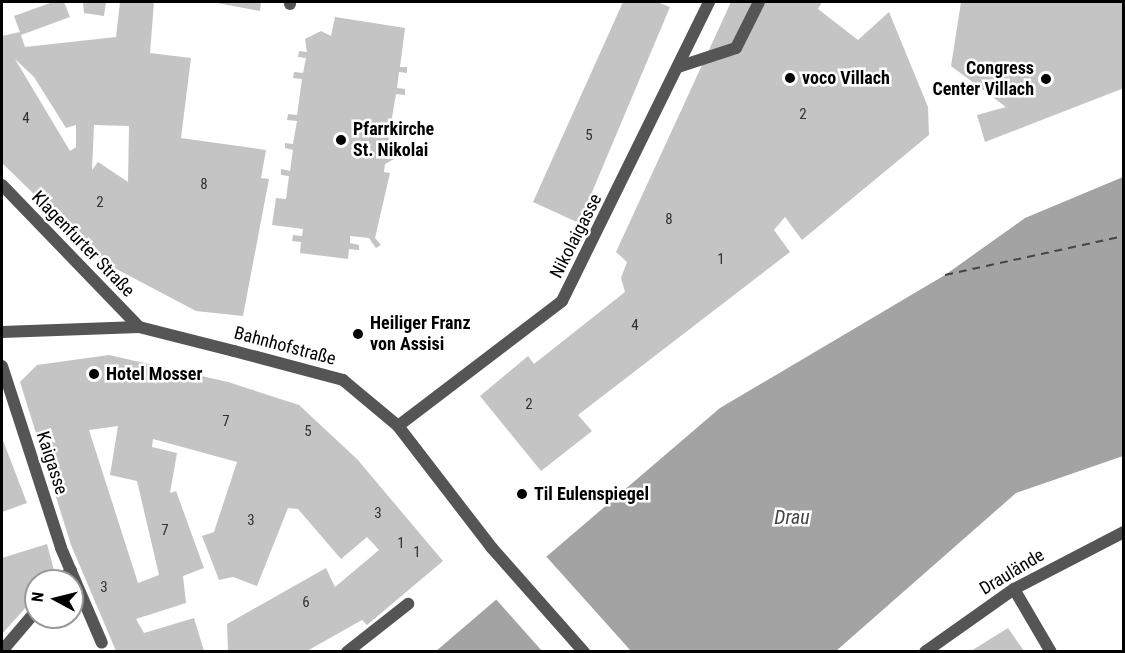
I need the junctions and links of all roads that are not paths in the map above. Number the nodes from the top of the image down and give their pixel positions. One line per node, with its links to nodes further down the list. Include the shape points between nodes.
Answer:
1 (709, 2): 3 (street, Nikolaigasse)
2 (759, 2): 3 (street, via 736,48)
3 (678, 67): 8 (street, Nikolaigasse, via 562,301)
4 (2, 185): 5 (street, Klagenfurter Straße)
5 (139, 327): 6 (street, Bahnhofstraße); 8 (street, Bahnhofstraße, via 343,380)
6 (2, 332)
7 (2, 366): 10 (street, Kaigasse)
8 (398, 426): 18 (street, Bahnhofstraße, via 492,548)
9 (1124, 532): 11 (street, Draulände)
10 (71, 569)
11 (1014, 589): 19 (street, Draulände); 20 (street)
12 (84, 601): 15 (street, Kaigasse)
13 (408, 604): 17 (street)
14 (24, 625): 16 (street)
15 (102, 643)
16 (2, 651)
17 (347, 651)
18 (584, 651)
19 (925, 651)
20 (1052, 651)

